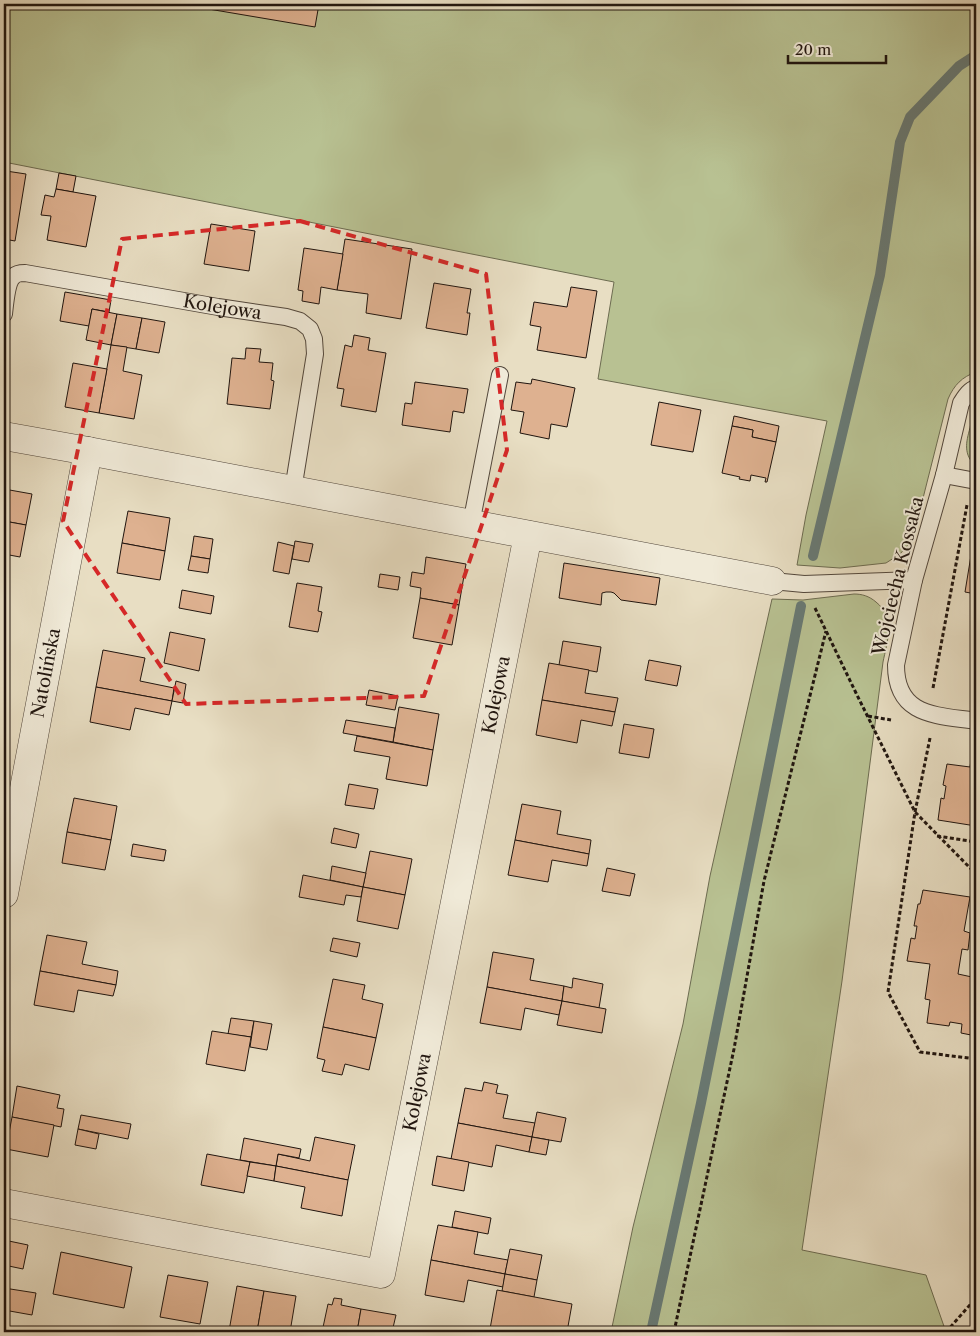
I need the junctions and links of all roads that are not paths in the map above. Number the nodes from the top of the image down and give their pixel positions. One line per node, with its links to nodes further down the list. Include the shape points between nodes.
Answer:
1 (4, 314): 8 (lane, Kolejowa, via 12,276 25,273 300,321 310,329 315,354)
2 (500, 375): 9 (lane)
3 (976, 388): 6 (lane, Wojciecha Kossaka, via 961,403)
4 (4, 436): 5 (street)
5 (88, 450): 8 (street); 14 (street, Natolińska)
6 (944, 475): 7 (lane); 11 (lane, Wojciecha Kossaka)
7 (976, 481)
8 (293, 490): 9 (street)
9 (471, 524): 10 (street)
10 (528, 535): 12 (street); 15 (street, Kolejowa, via 381,1274)
11 (914, 580): 12 (lane, via 804,584); 13 (lane, Wojciecha Kossaka, via 896,665 899,690 905,699 929,714)
12 (772, 581)
13 (976, 721)
14 (4, 894)
15 (4, 1203)

